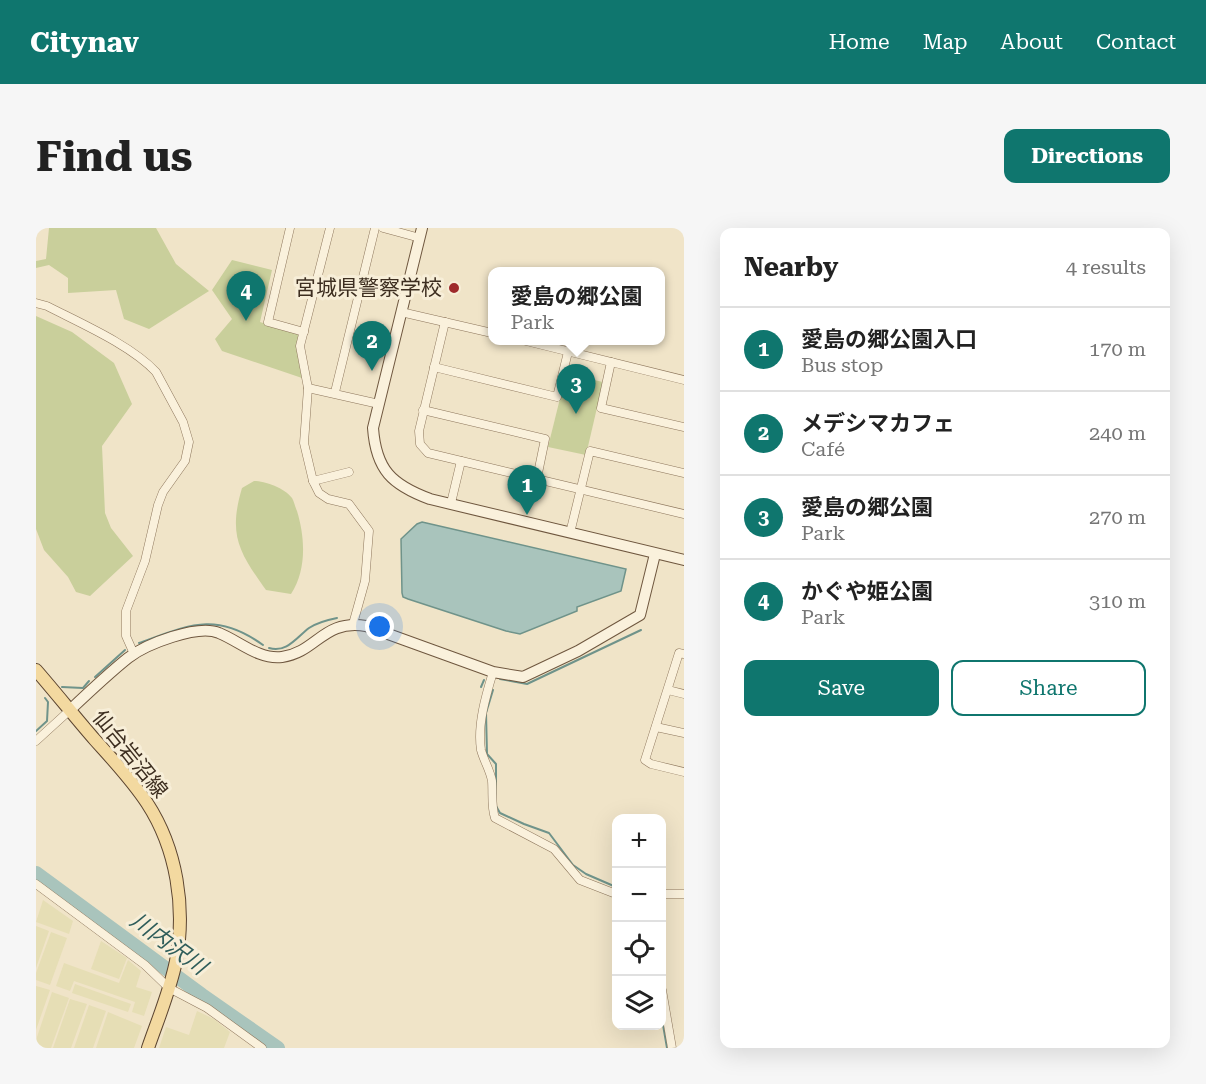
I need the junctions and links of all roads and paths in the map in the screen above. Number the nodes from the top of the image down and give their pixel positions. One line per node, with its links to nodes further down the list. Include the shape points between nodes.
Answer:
1 (290, 228): 9 (street, via 268,322)
2 (330, 228): 9 (street)
3 (375, 228): 17 (street)
4 (383, 228): 5 (street)
5 (421, 233): 7 (street)
6 (36, 303): 33 (street, via 134,352 149,364 188,432 185,461 163,492 145,561 126,611 126,636)
7 (401, 312): 8 (street); 18 (street)
8 (445, 322): 10 (street); 14 (street)
9 (304, 332): 16 (street, via 300,346)
10 (488, 332)
11 (541, 345): 12 (street)
12 (568, 352): 13 (street); 14 (street, via 557,397)
13 (611, 363): 15 (street); 20 (street, via 601,408)
14 (434, 367): 19 (street)
15 (684, 380)
16 (308, 388): 17 (street); 25 (street, via 303,442)
17 (336, 392): 18 (street)
18 (379, 404): 27 (street, via 373,428 374,448 381,466 408,491)
19 (423, 410): 21 (street, via 418,431 420,444 428,453); 24 (street, via 545,439)
20 (684, 428)
21 (461, 461): 24 (street); 27 (street)
22 (349, 472): 25 (street)
23 (684, 473): 26 (street, via 590,451)
24 (537, 478): 26 (street)
25 (313, 481): 32 (street, via 323,497 349,504 369,531 365,581)
26 (581, 490): 28 (street); 29 (street)
27 (451, 503): 29 (street)
28 (684, 514)
29 (570, 533): 30 (street)
30 (655, 554): 31 (street); 36 (street, via 640,615 523,677)
31 (684, 560)
32 (353, 624): 33 (street, via 336,627 287,656 268,656 205,630 186,632); 36 (street)
33 (134, 654): 39 (street)
34 (684, 654): 37 (street, via 679,653)
35 (36, 670): 39 (main road, 仙台岩沼線)
36 (493, 672): 45 (street, via 481,740 492,781 495,818 554,849 580,880)
37 (668, 690): 38 (street); 40 (street)
38 (684, 694)
39 (70, 710): 42 (street); 48 (main road, 仙台岩沼線, via 135,787 165,838 180,909)
40 (656, 727): 41 (street); 43 (street, via 645,760)
41 (684, 734)
42 (36, 741)
43 (684, 772)
44 (36, 885): 48 (street)
45 (612, 892)
46 (666, 894): 47 (street)
47 (684, 894)
48 (170, 985): 50 (main road, 仙台岩沼線); 51 (street)
49 (666, 1013): 52 (street)
50 (148, 1048)
51 (262, 1048)
52 (672, 1048)

